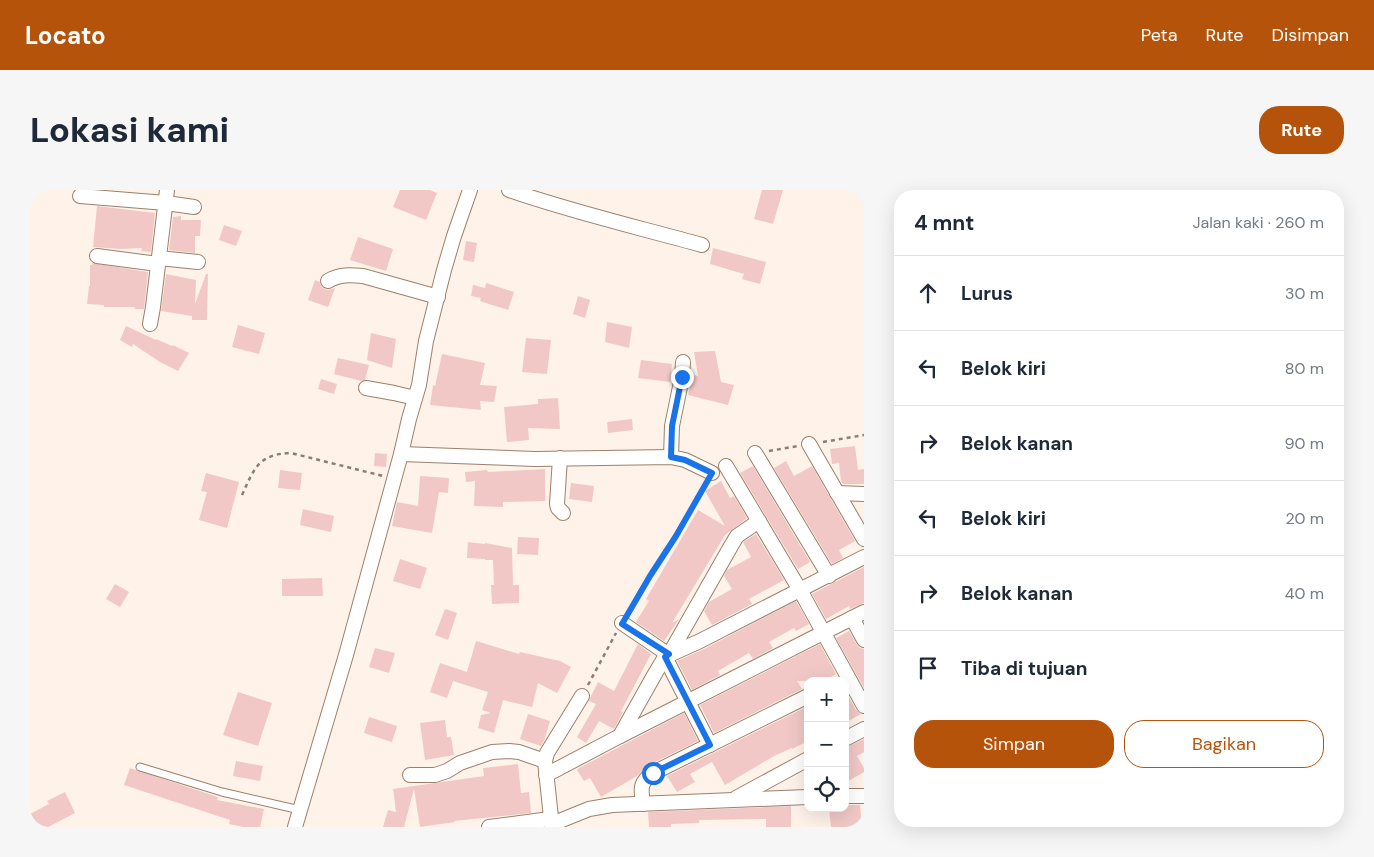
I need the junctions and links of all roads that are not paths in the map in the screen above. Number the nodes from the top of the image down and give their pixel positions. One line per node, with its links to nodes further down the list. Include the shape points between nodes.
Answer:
1 (470, 190): 11 (street)
2 (509, 190): 6 (street)
3 (80, 196): 4 (street)
4 (166, 197): 5 (street); 8 (street)
5 (194, 208)
6 (702, 244)
7 (97, 256): 8 (street)
8 (158, 261): 9 (street); 12 (street)
9 (198, 262)
10 (328, 281): 11 (street, via 340,276 363,276)
11 (438, 297): 15 (street)
12 (150, 324)
13 (683, 362): 19 (street, via 672,426)
14 (366, 388): 15 (street)
15 (415, 398): 18 (street)
16 (809, 444): 23 (street)
17 (755, 453): 29 (street)
18 (402, 454): 20 (street); 56 (street)
19 (671, 457): 20 (street); 22 (street)
20 (560, 458): 25 (street, via 557,504)
21 (726, 466): 26 (street)
22 (712, 473)
23 (837, 493): 24 (street); 27 (street)
24 (864, 494)
25 (563, 513)
26 (759, 521): 30 (street); 35 (street, via 737,536)
27 (864, 539)
28 (864, 557): 29 (street)
29 (829, 576): 30 (street)
30 (800, 590): 33 (street); 35 (street)
31 (858, 615): 33 (street); 34 (street)
32 (622, 624): 35 (street)
33 (823, 632): 36 (street); 40 (street)
34 (864, 640)
35 (667, 656): 40 (street); 43 (street)
36 (843, 677)
37 (849, 686): 41 (street)
38 (582, 696): 46 (street)
39 (804, 698): 45 (street)
40 (687, 702): 43 (street); 45 (street)
41 (864, 706)
42 (864, 729): 44 (street)
43 (620, 736): 50 (street)
44 (849, 737)
45 (710, 745): 55 (street, via 646,778 641,788)
46 (544, 761): 49 (street, via 519,752 492,752 441,773); 50 (street)
47 (804, 761): 54 (street)
48 (140, 767): 56 (lane, via 222,792)
49 (410, 775)
50 (546, 775): 57 (street)
51 (849, 796): 52 (street)
52 (864, 796)
53 (804, 797): 54 (street)
54 (733, 800): 55 (street)
55 (643, 804): 57 (street, via 589,809)
56 (300, 810): 58 (street)
57 (551, 823): 59 (street)
58 (295, 827)
59 (489, 827)

